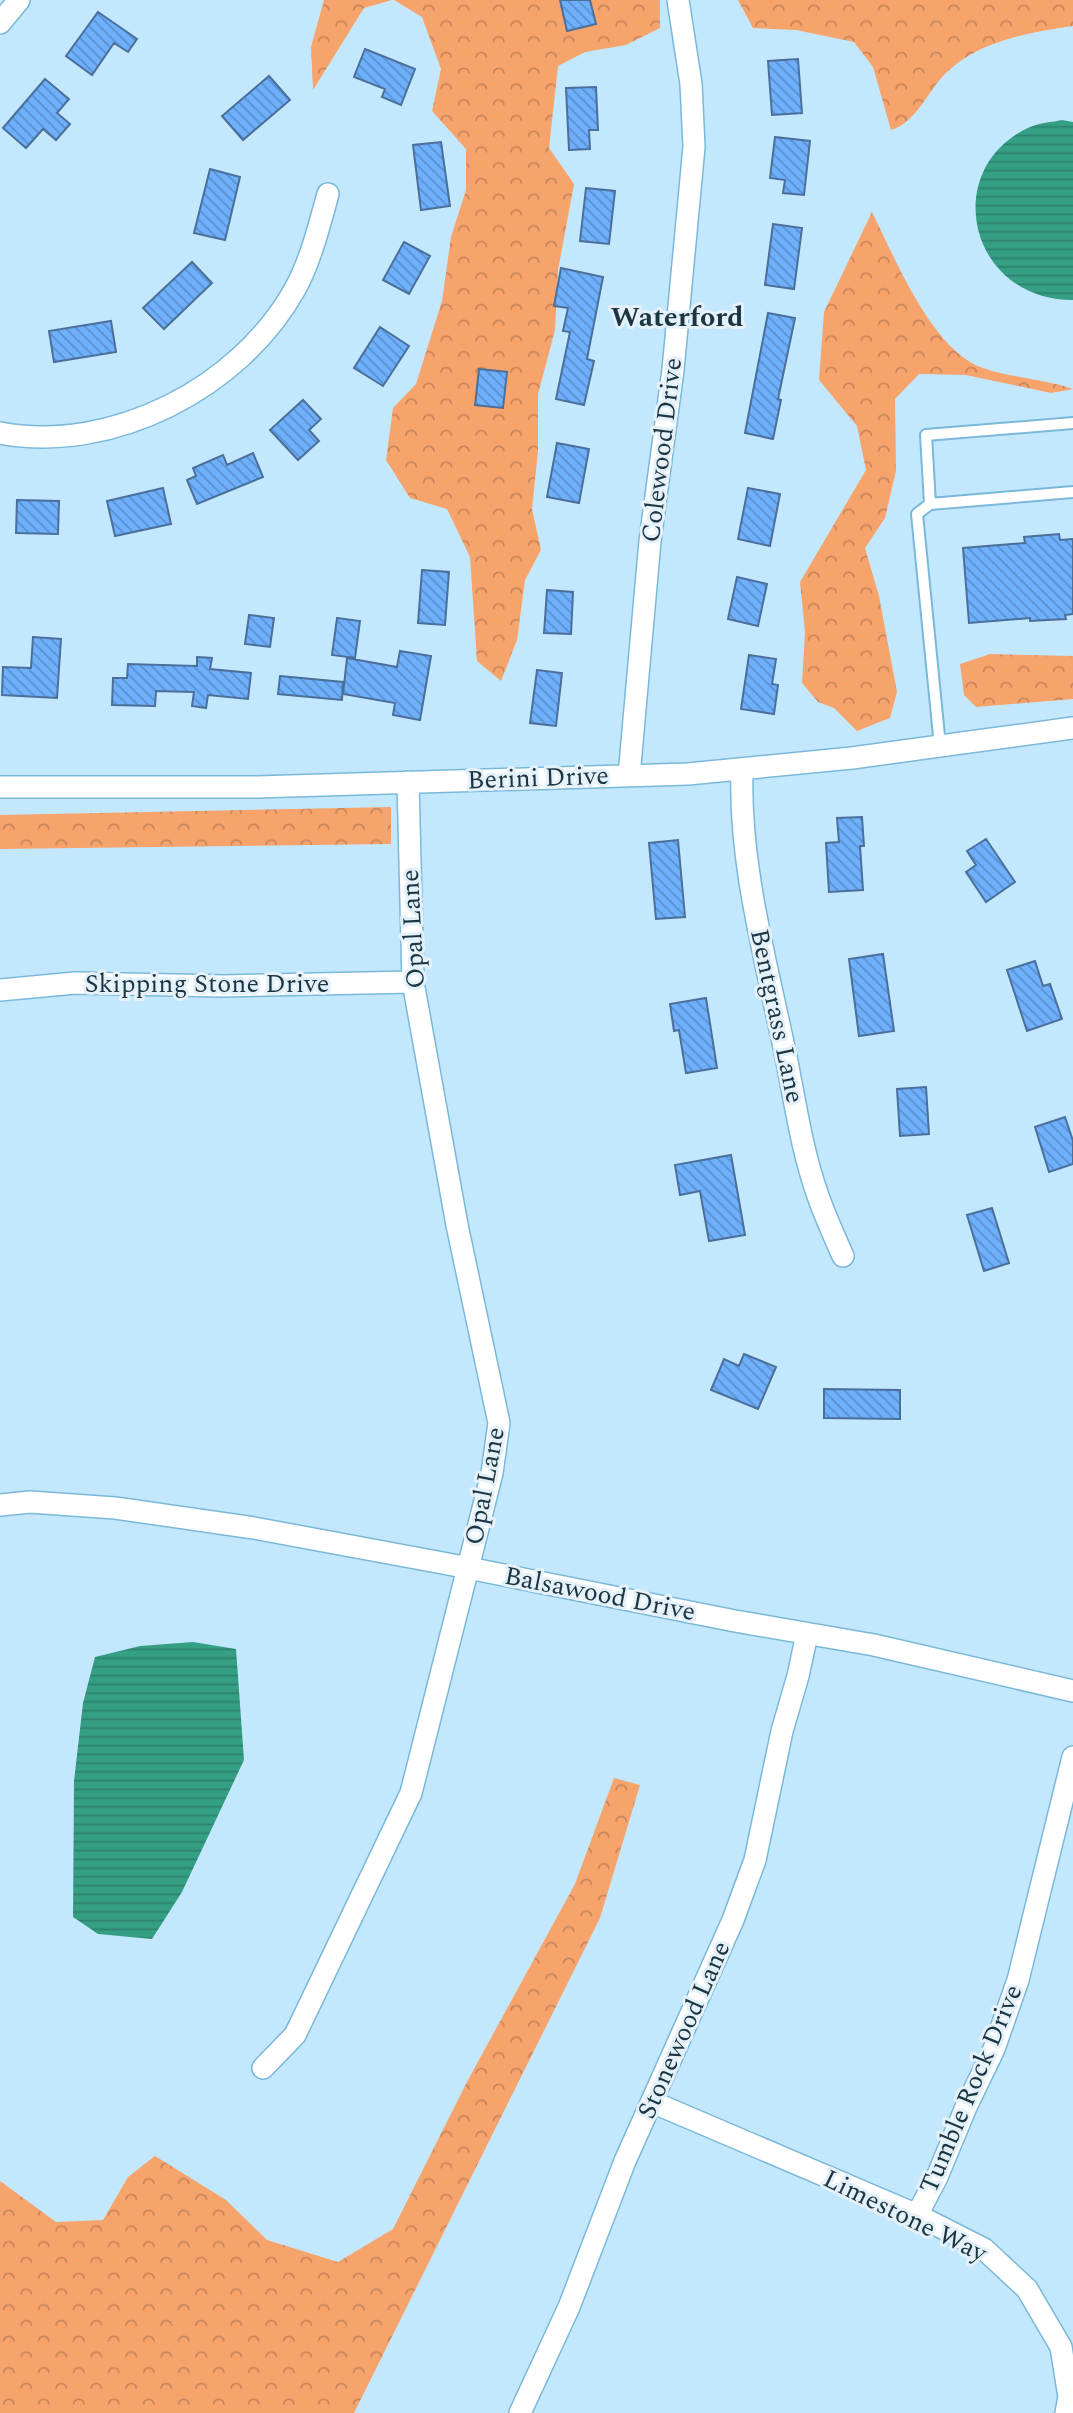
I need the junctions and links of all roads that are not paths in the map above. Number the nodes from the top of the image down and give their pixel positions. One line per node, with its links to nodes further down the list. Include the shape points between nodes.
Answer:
1 (19, 0): 3 (street)
2 (678, 0): 12 (street, Colewood Drive, via 691,84 694,147)
3 (0, 23)
4 (328, 194): 6 (street, via 295,289 276,317 229,367 201,388 143,418 111,428 45,437)
5 (1073, 423): 8 (lane, via 926,435)
6 (0, 433)
7 (1073, 492): 8 (lane)
8 (930, 504): 10 (lane, via 917,514)
9 (1073, 729): 10 (street, Berini Drive)
10 (940, 746): 11 (street, Berini Drive)
11 (742, 770): 12 (street, Berini Drive); 17 (street, Bentgrass Lane, via 741,799 761,943 807,1158)
12 (629, 776): 13 (street, Berini Drive)
13 (408, 782): 14 (street, Berini Drive); 15 (street, Opal Lane)
14 (0, 787)
15 (413, 982): 16 (street, Skipping Stone Drive, via 75,983); 19 (street, Opal Lane, via 499,1423 492,1473)
16 (0, 990)
17 (843, 1256)
18 (0, 1506): 19 (street, Balsawood Drive, via 30,1502 115,1508 254,1528)
19 (468, 1568): 20 (street, Balsawood Drive); 23 (street, Opal Lane, via 411,1793 295,2035)
20 (807, 1634): 21 (street, Balsawood Drive); 24 (street, Stonewood Lane, via 755,1860)
21 (1073, 1691)
22 (1073, 1757): 25 (street, Tumble Rock Drive, via 1018,1979 994,2049)
23 (263, 2067)
24 (652, 2102): 25 (street, Limestone Way); 26 (street, Stonewood Lane, via 569,2307)
25 (917, 2216): 27 (street, Limestone Way, via 984,2249 1027,2288 1061,2347 1069,2398)
26 (520, 2413)
27 (1066, 2413)

